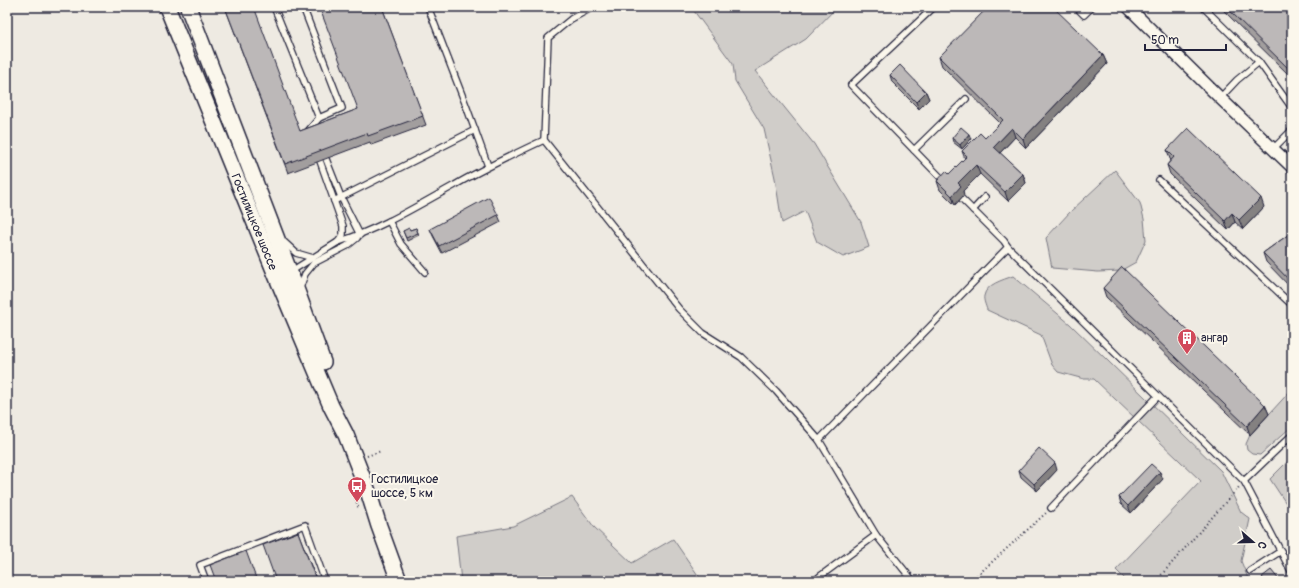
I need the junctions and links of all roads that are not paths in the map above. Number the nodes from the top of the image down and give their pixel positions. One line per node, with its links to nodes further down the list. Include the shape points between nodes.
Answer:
1 (167, 7): 41 (main road, Гостилицкое шоссе)
2 (188, 7): 35 (main road, Гостилицкое шоссе)
3 (274, 7): 16 (lane)
4 (304, 7): 16 (lane, via 342,108)
5 (428, 7): 17 (lane)
6 (593, 7): 20 (lane, via 571,19 548,38)
7 (934, 7): 22 (lane, via 851,85)
8 (1076, 7): 9 (lane, via 1084,15)
9 (1092, 7)
10 (1128, 7): 13 (street)
11 (1203, 7): 12 (lane)
12 (1259, 62): 13 (lane); 15 (lane)
13 (1220, 98): 21 (street)
14 (966, 99): 22 (lane)
15 (1292, 108)
16 (319, 118): 19 (lane, via 314,128 308,132)
17 (475, 130): 25 (lane); 29 (lane)
18 (1292, 130): 21 (lane)
19 (310, 137)
20 (544, 140): 25 (lane); 47 (lane, via 679,308 703,333 741,358 776,391)
21 (1273, 149): 26 (street)
22 (914, 150): 28 (lane)
23 (326, 159): 29 (lane)
24 (320, 161): 32 (lane)
25 (488, 166): 34 (lane)
26 (1292, 167)
27 (1160, 180): 43 (lane)
28 (947, 183)
29 (341, 197): 32 (lane); 36 (lane)
30 (985, 197): 33 (lane)
31 (961, 198): 33 (lane)
32 (334, 201): 37 (lane, via 343,226 343,236)
33 (973, 210): 38 (lane)
34 (389, 221): 36 (lane); 40 (lane, via 401,244)
35 (272, 226): 39 (lane, via 286,245 296,253); 41 (main road, Гостилицкое шоссе)
36 (360, 235): 37 (lane); 42 (lane, via 347,246 314,263 305,274)
37 (338, 242): 39 (lane)
38 (1008, 247): 44 (lane); 47 (lane)
39 (313, 258): 41 (lane)
40 (425, 272)
41 (284, 276): 42 (main road, Гостилицкое шоссе); 45 (main road, Гостилицкое шоссе, via 331,406)
42 (298, 294): 45 (main road, Гостилицкое шоссе, via 338,404)
43 (1292, 305)
44 (1158, 396): 48 (lane); 49 (lane)
45 (346, 435): 57 (main road, Гостилицкое шоссе)
46 (1292, 435): 48 (lane)
47 (819, 440): 50 (lane)
48 (1244, 481): 51 (lane)
49 (1051, 508)
50 (876, 535): 54 (lane); 58 (lane)
51 (1281, 551): 52 (lane); 53 (lane)
52 (1250, 571)
53 (1292, 573)
54 (819, 577)
55 (206, 581): 56 (lane, via 200,565 305,526)
56 (325, 581)
57 (399, 581)
58 (913, 581)

